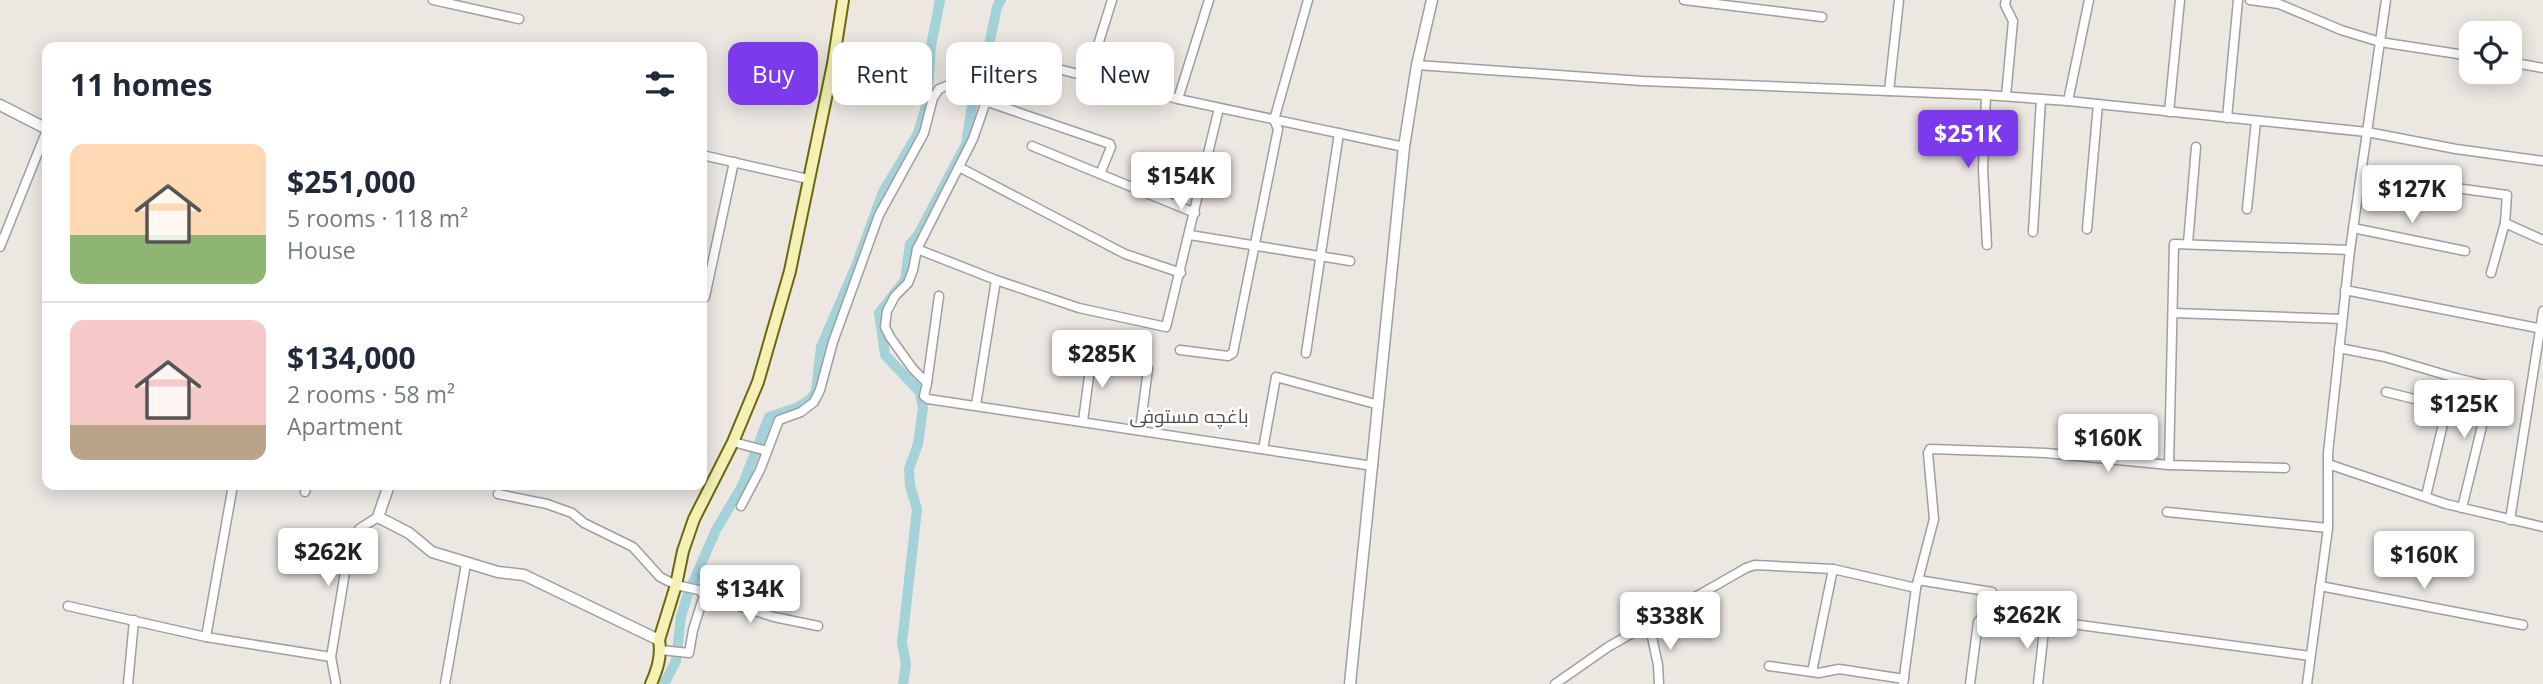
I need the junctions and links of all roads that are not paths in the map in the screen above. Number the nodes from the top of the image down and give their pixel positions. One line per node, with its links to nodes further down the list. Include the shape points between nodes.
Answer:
1 (433, 0): 16 (street)
2 (843, 0): 53 (main road)
3 (1112, 0): 18 (street)
4 (1209, 0): 28 (street)
5 (1308, 0): 38 (street)
6 (1432, 0): 21 (street)
7 (1684, 0): 15 (street)
8 (1899, 0): 24 (street)
9 (2006, 0): 26 (street, via 2013,21)
10 (2089, 0): 30 (street)
11 (2180, 0): 36 (street)
12 (2238, 0): 37 (street)
13 (2250, 0): 17 (street, via 2279,4)
14 (2386, 0): 17 (street)
15 (1822, 17)
16 (519, 19)
17 (2380, 41): 19 (street); 41 (street)
18 (1099, 42)
19 (2459, 54)
20 (2522, 64): 22 (street)
21 (1417, 65): 24 (street, via 1642,81); 45 (street)
22 (2543, 68)
23 (946, 86): 96 (street, via 933,98 924,133 879,215 820,390 801,412 779,420)
24 (1889, 91): 25 (street)
25 (1986, 95): 26 (street); 64 (street)
26 (2006, 96): 29 (street)
27 (1174, 98): 28 (street)
28 (1178, 99): 35 (street)
29 (2041, 99): 30 (street); 59 (street)
30 (2068, 101): 31 (street)
31 (2098, 104): 36 (street); 58 (street)
32 (0, 105): 40 (street)
33 (984, 105): 50 (street)
34 (997, 105): 51 (street, via 1110,144)
35 (1219, 108): 38 (street); 55 (street)
36 (2169, 111): 37 (street)
37 (2227, 118): 39 (street)
38 (1274, 120): 42 (street); 63 (street, via 1278,129)
39 (2256, 121): 41 (street); 54 (street)
40 (42, 127)
41 (2367, 132): 48 (street); 52 (street)
42 (1339, 133): 45 (street); 69 (street)
43 (42, 142): 65 (street)
44 (1032, 146): 51 (street)
45 (1404, 147): 90 (street)
46 (2196, 147): 62 (street)
47 (707, 156): 49 (street)
48 (2543, 161)
49 (734, 162): 53 (street); 74 (street)
50 (959, 167): 66 (street); 71 (street, via 1125,254)
51 (1100, 174): 55 (street)
52 (2361, 174): 56 (street, via 2507,195); 57 (street)
53 (808, 179): 94 (main road, via 787,282 758,382)
54 (2247, 209)
55 (1195, 213): 60 (street)
56 (2505, 223): 61 (street); 72 (street)
57 (2353, 228): 67 (street); 68 (street)
58 (2087, 229)
59 (2033, 232)
60 (1190, 235): 63 (street); 71 (street)
61 (2543, 240)
62 (2188, 243): 67 (street); 78 (street, via 2174,244)
63 (1255, 244): 69 (street); 82 (street, via 1232,356)
64 (1987, 245)
65 (0, 247)
66 (917, 249): 73 (street); 87 (street, via 908,283 887,311 886,327 898,351)
67 (2350, 250): 75 (street)
68 (2465, 251)
69 (1320, 255): 70 (street); 83 (street)
70 (1350, 261)
71 (1181, 273): 73 (street, via 1166,327 1079,308)
72 (2491, 273)
73 (996, 280): 89 (street)
74 (707, 288)
75 (2346, 290): 79 (street); 80 (street)
76 (939, 296): 87 (street)
77 (2543, 311): 80 (street)
78 (2173, 313): 79 (street); 98 (street)
79 (2342, 319): 81 (street)
80 (2542, 329): 109 (street)
81 (2339, 348): 86 (street); 97 (street)
82 (1180, 350)
83 (1306, 353)
84 (1092, 354): 92 (street)
85 (1148, 369): 93 (street)
86 (2456, 378): 91 (street); 106 (street, via 2491,389)
87 (927, 383): 89 (street, via 925,399)
88 (2386, 391): 91 (street)
89 (976, 405): 92 (street)
90 (1379, 405): 95 (street, via 1276,377); 99 (street)
91 (2447, 407): 104 (street)
92 (1083, 421): 93 (street)
93 (1140, 430): 95 (street)
94 (733, 442): 96 (street); 115 (main road, via 682,551)
95 (1263, 449): 99 (street)
96 (766, 451): 105 (street)
97 (2328, 464): 104 (street); 111 (street)
98 (2169, 465): 100 (street); 114 (street, via 2046,453 1930,449 1934,519)
99 (1373, 466): 136 (street)
100 (2285, 468)
101 (232, 490): 125 (street)
102 (387, 490): 108 (street)
103 (498, 494): 115 (street, via 572,513 633,547 660,577)
104 (2426, 496): 106 (street)
105 (741, 506)
106 (2462, 508): 109 (street)
107 (2168, 512): 111 (street)
108 (378, 517): 112 (street, via 432,552); 128 (street, via 359,529 348,554)
109 (2510, 520): 110 (street)
110 (2543, 527)
111 (2328, 528): 116 (street)
112 (466, 564): 126 (street, via 524,575); 134 (street)
113 (1833, 569): 114 (street); 122 (street, via 1755,565); 130 (street)
114 (1917, 584): 118 (street); 131 (street)
115 (680, 585): 117 (street); 126 (main road)
116 (2320, 586): 123 (street); 127 (street)
117 (702, 592): 124 (street, via 774,617); 126 (street, via 689,653)
118 (1992, 592)
119 (68, 606): 120 (street)
120 (134, 621): 125 (street); 132 (street)
121 (2045, 621): 127 (street); 139 (street, via 1990,613 1983,616 1978,622); 140 (street)
122 (1649, 623): 137 (street); 138 (street)
123 (2523, 625)
124 (818, 626)
125 (206, 637): 128 (street)
126 (663, 647): 135 (main road)
127 (2310, 656): 141 (street)
128 (331, 657): 133 (street)
129 (1769, 666): 130 (street)
130 (1812, 672): 131 (street, via 1839,669)
131 (1903, 681)
132 (128, 684)
133 (336, 684)
134 (444, 684)
135 (651, 684)
136 (1350, 684)
137 (1555, 684)
138 (1659, 684)
139 (1970, 684)
140 (2038, 684)
141 (2307, 684)

